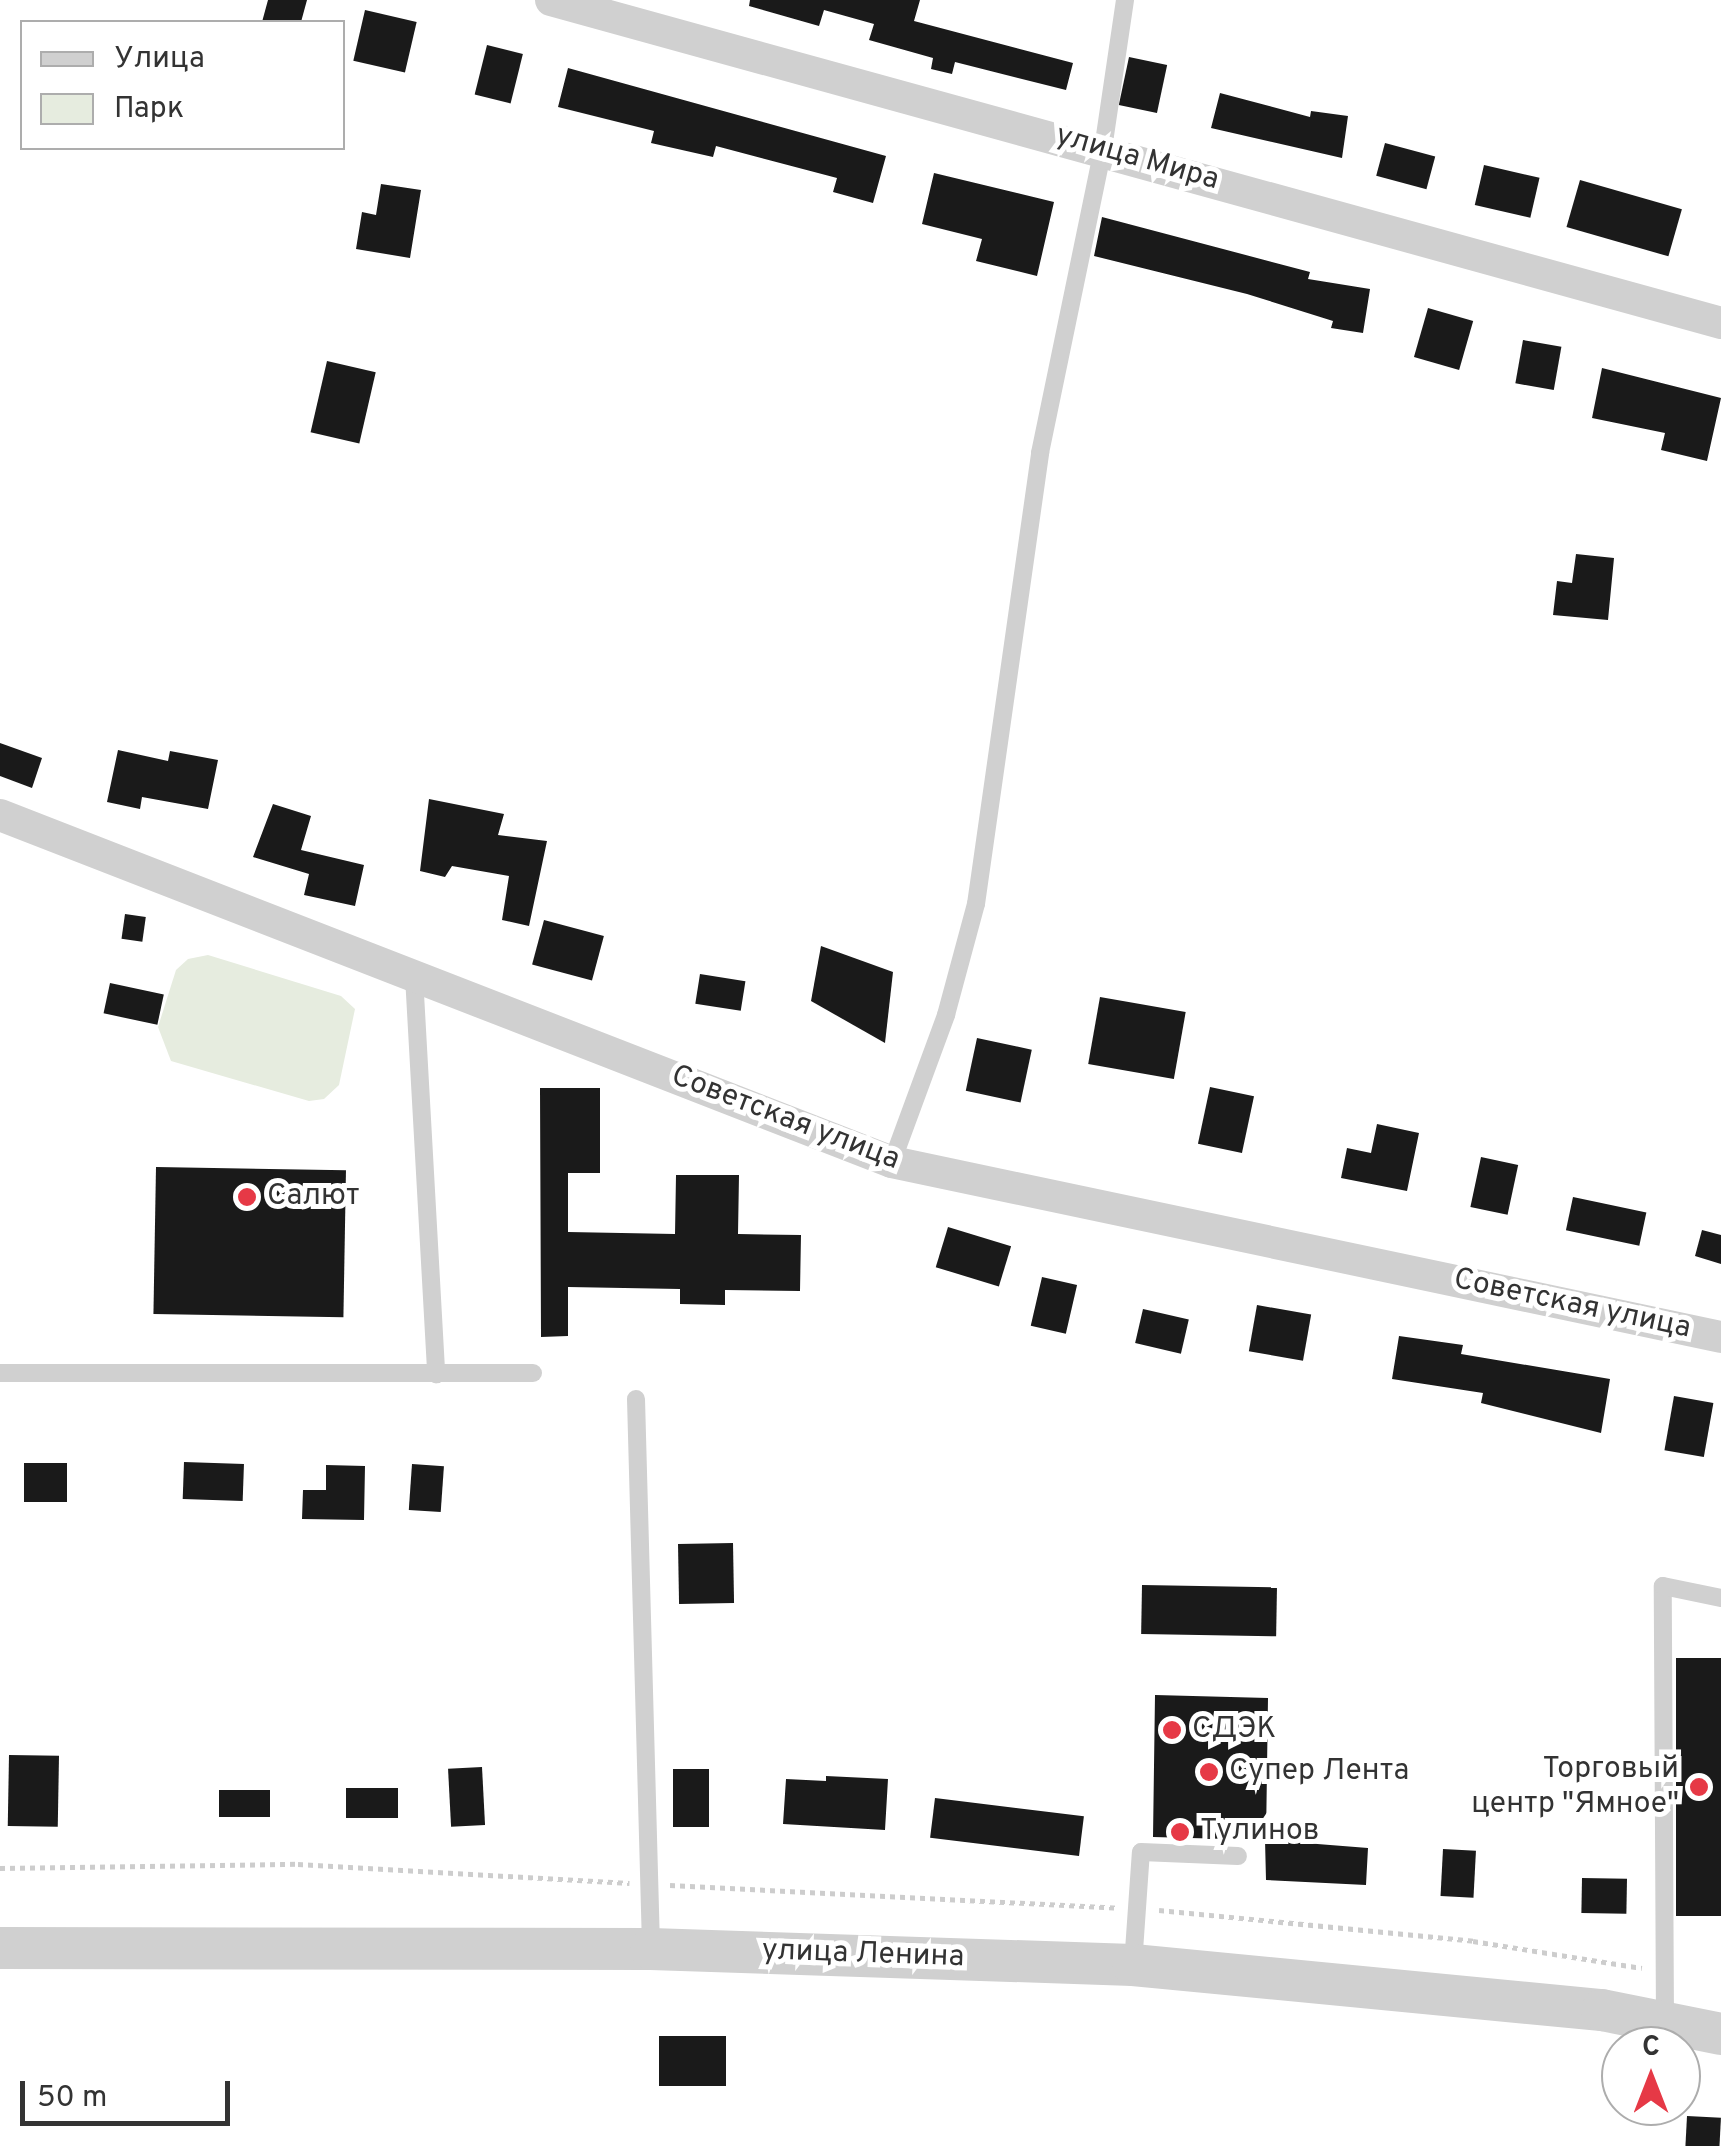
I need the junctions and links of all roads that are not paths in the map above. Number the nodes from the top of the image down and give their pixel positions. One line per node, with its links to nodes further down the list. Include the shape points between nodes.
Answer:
1 (551, 0): 3 (street, улица Мира)
2 (1125, 0): 3 (lane)
3 (1103, 149): 4 (street, улица Мира); 7 (lane, via 1040,453 976,904 946,1015)
4 (1721, 323)
5 (0, 815): 6 (street, Советская улица)
6 (414, 976): 7 (street, Советская улица); 11 (lane)
7 (892, 1162): 8 (street, Советская улица)
8 (1721, 1337)
9 (0, 1373): 11 (lane)
10 (532, 1373): 11 (lane)
11 (436, 1374)
12 (636, 1399): 16 (lane)
13 (1721, 1598): 18 (lane, via 1663,1586)
14 (1238, 1856): 17 (lane, via 1141,1852)
15 (0, 1948): 16 (street, улица Ленина)
16 (651, 1949): 17 (street, улица Ленина)
17 (1133, 1965): 18 (street, улица Ленина, via 1376,1984)
18 (1665, 2021): 19 (street, улица Ленина)
19 (1721, 2034)

